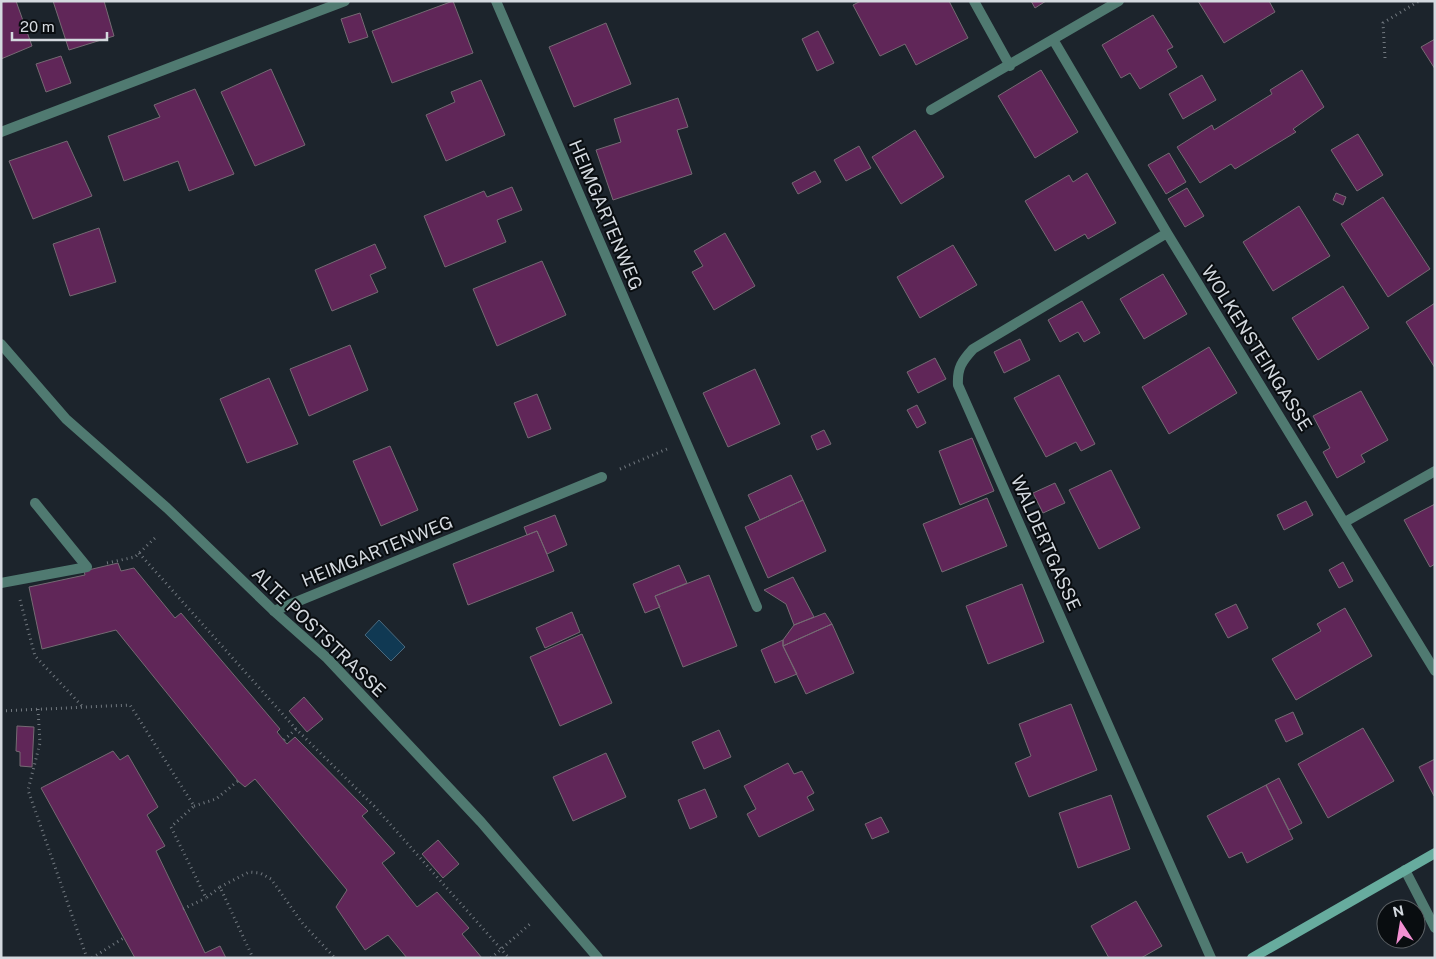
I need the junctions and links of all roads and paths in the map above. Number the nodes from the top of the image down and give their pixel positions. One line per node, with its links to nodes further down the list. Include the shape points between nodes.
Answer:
1 (345, 1): 10 (street)
2 (496, 1): 13 (street, HEIMGARTENWEG)
3 (974, 1): 8 (street)
4 (1119, 1): 6 (street)
5 (1419, 1): 7 (path, via 1383,23)
6 (1054, 40): 8 (street); 11 (street, WOLKENSTEINGASSE)
7 (1385, 58)
8 (1010, 66): 9 (street)
9 (931, 110)
10 (1, 132)
11 (1167, 234): 17 (street, WOLKENSTEINGASSE); 49 (street, WALDERTGASSE, via 973,349 959,366 958,385)
12 (1, 344): 24 (street, ALTE POSTSTRASSE, via 66,419 167,508)
13 (686, 442): 15 (path); 23 (street, HEIMGARTENWEG)
14 (1435, 471): 17 (street)
15 (602, 477): 24 (street, HEIMGARTENWEG)
16 (35, 503): 20 (street)
17 (1345, 522): 25 (street, WOLKENSTEINGASSE)
18 (156, 537): 19 (path)
19 (139, 553): 20 (path, via 135,557); 29 (path)
20 (87, 567): 21 (street)
21 (15, 580): 22 (street); 26 (path, via 35,656)
22 (1, 583)
23 (757, 607)
24 (274, 611): 48 (street, ALTE POSTSTRASSE, via 327,658 392,726 481,822)
25 (1435, 671)
26 (83, 707): 27 (path); 32 (path, via 130,705)
27 (38, 709): 28 (path); 42 (path, via 40,743 28,790)
28 (1, 711)
29 (296, 729): 30 (path); 41 (path, via 374,806)
30 (284, 740)
31 (238, 781): 32 (path, via 216,799)
32 (194, 806): 36 (path, via 170,827)
33 (1435, 853): 34 (main road)
34 (1406, 870): 39 (street); 50 (main road)
35 (220, 887): 36 (path); 44 (path); 45 (path, via 249,872 271,879 303,924)
36 (206, 898): 37 (path)
37 (183, 909)
38 (530, 924): 41 (path)
39 (1435, 928)
40 (125, 937): 43 (path)
41 (502, 948): 46 (path); 47 (path)
42 (88, 958)
43 (92, 958)
44 (253, 958)
45 (335, 958)
46 (490, 958)
47 (509, 958)
48 (598, 958)
49 (1211, 958)
50 (1252, 958)

